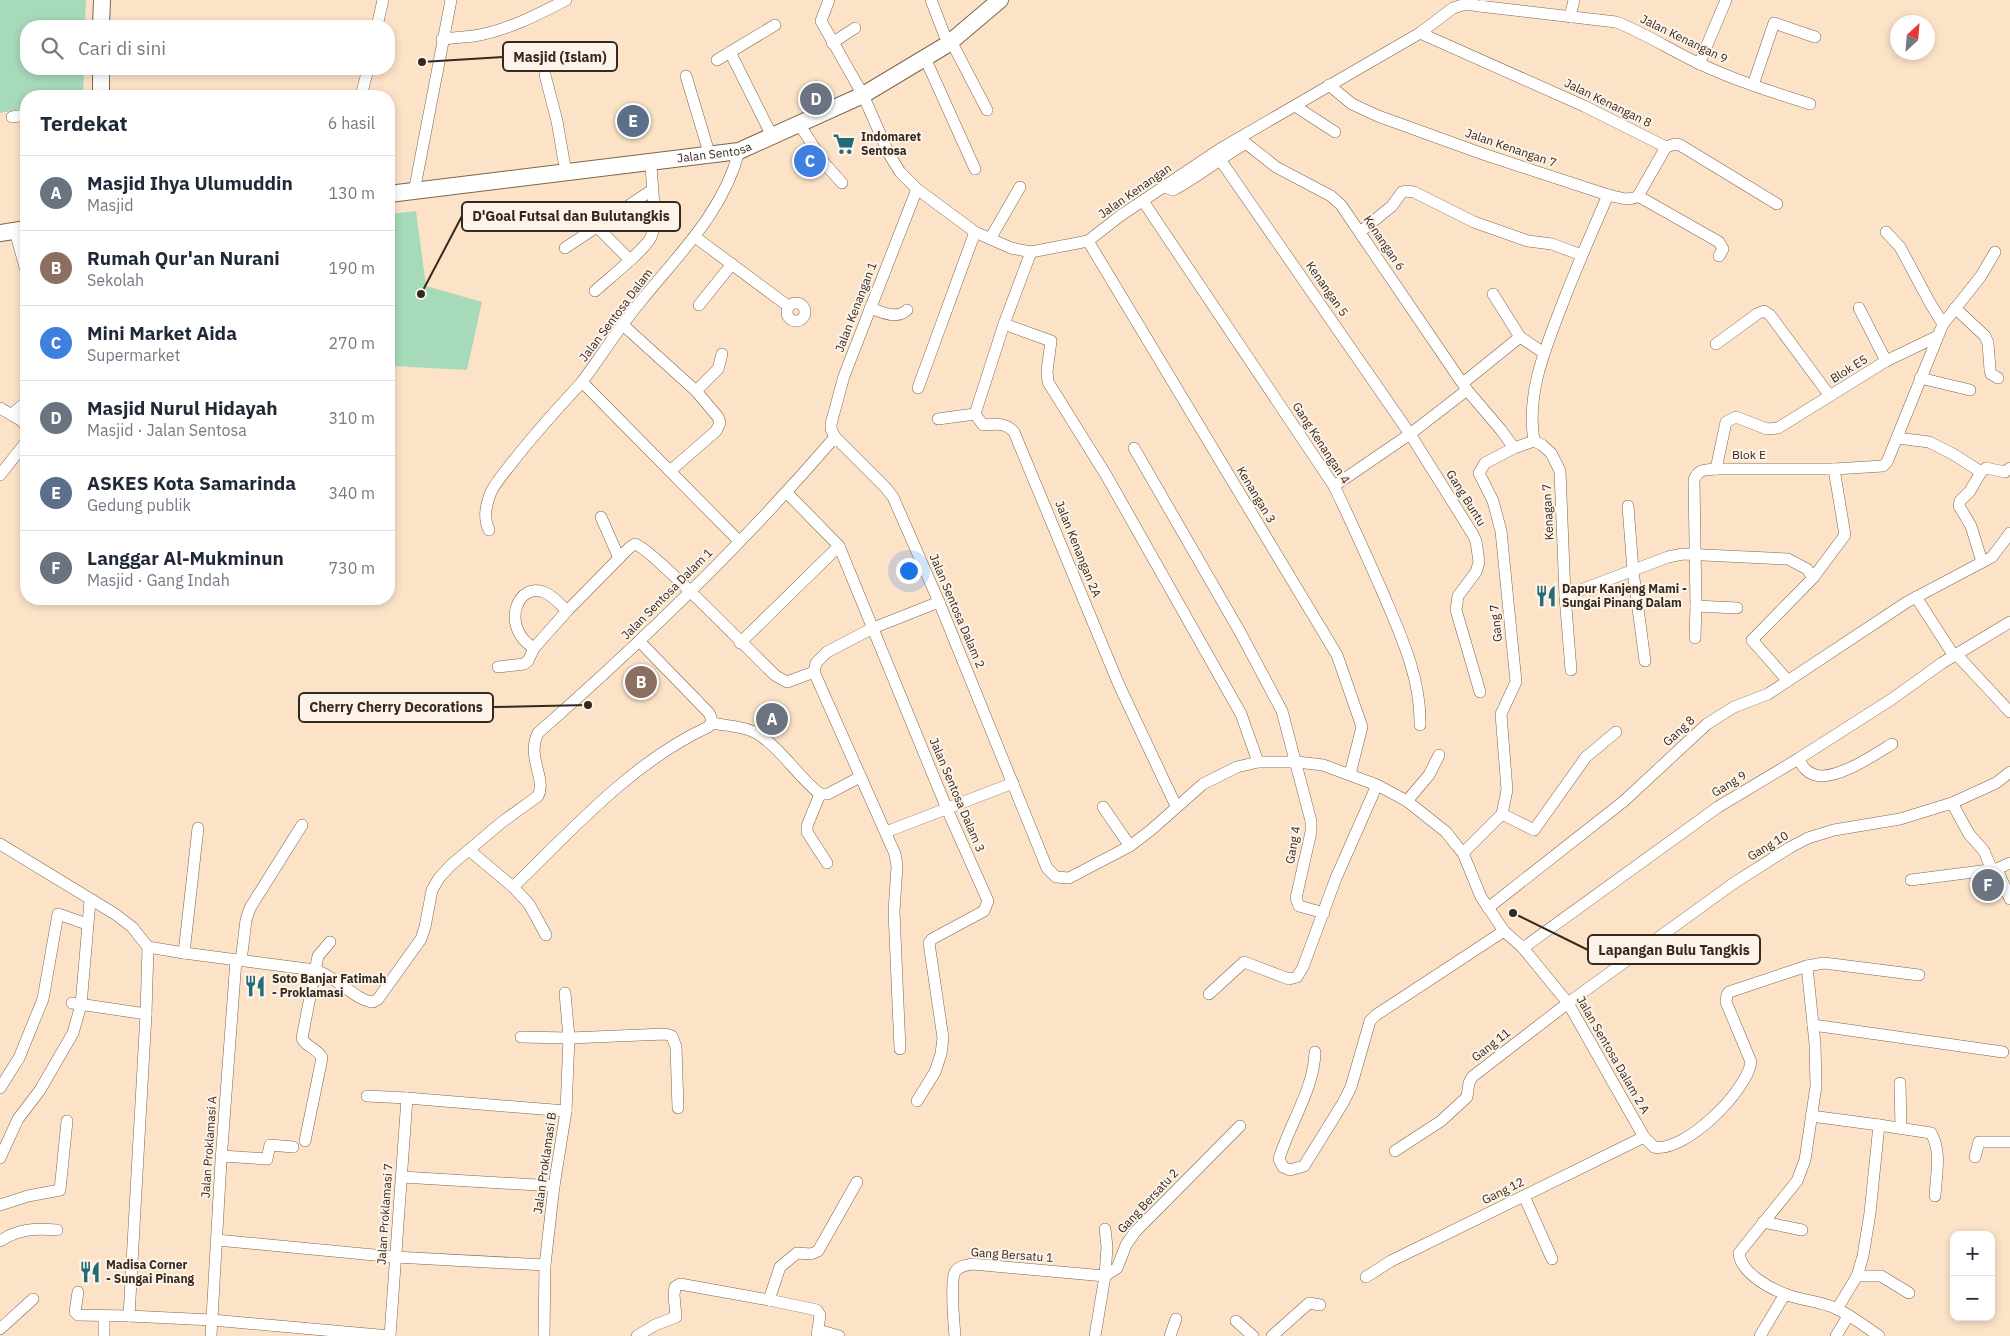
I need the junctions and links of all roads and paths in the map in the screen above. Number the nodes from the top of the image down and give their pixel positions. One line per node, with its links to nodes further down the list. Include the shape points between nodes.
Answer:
1 (102, 0): 12 (street)
2 (383, 0): 13 (street)
3 (451, 0): 18 (street)
4 (566, 0): 18 (street, via 502,28 475,36)
5 (829, 0): 20 (street, Jalan Kenangan, via 821,21)
6 (931, 0): 19 (street)
7 (1000, 0): 19 (street, Jalan Sentosa)
8 (1574, 0): 11 (street)
9 (1726, 0): 24 (street)
10 (1451, 4): 11 (street, Jalan Kenangan 9); 16 (street, Jalan Kenangan)
11 (1570, 17): 24 (street, Jalan Kenangan 9, via 1616,22)
12 (102, 20)
13 (378, 20)
14 (774, 25): 21 (street)
15 (855, 28): 20 (street)
16 (1420, 33): 29 (street, Jalan Kenangan); 42 (street, Jalan Kenangan 8)
17 (1814, 37): 30 (street, via 1774,23)
18 (442, 39): 54 (street)
19 (949, 42): 22 (street, Jalan Sentosa); 36 (street)
20 (832, 43): 33 (street, Jalan Kenangan)
21 (730, 52): 23 (street); 41 (street)
22 (925, 58): 33 (street, Jalan Sentosa); 47 (street)
23 (717, 60)
24 (1699, 64): 30 (street, Jalan Kenangan 9)
25 (101, 75): 31 (street)
26 (366, 75): 32 (street)
27 (545, 75): 48 (street)
28 (686, 76): 44 (street)
29 (1329, 85): 35 (street, Jalan Kenangan); 56 (street, Jalan Kenangan 7, via 1352,104 1378,116)
30 (1754, 85): 34 (street, Jalan Kenangan 9)
31 (101, 90)
32 (363, 90)
33 (863, 95): 39 (street, Jalan Sentosa); 52 (street, Jalan Kenangan, via 889,154 900,172)
34 (1810, 104)
35 (1296, 106): 40 (street); 51 (street, Jalan Kenangan, via 1235,140)
36 (987, 110)
37 (20, 116): 38 (street)
38 (12, 117)
39 (799, 124): 41 (street, Jalan Sentosa); 49 (street)
40 (1335, 132)
41 (772, 136): 43 (street, Jalan Sentosa)
42 (1666, 146): 57 (street); 59 (street, Jalan Kenangan 8, via 1680,145)
43 (740, 151): 44 (street, Jalan Sentosa); 65 (street, Jalan Sentosa Dalam, via 734,170 710,216)
44 (710, 156): 46 (street, Jalan Sentosa)
45 (1221, 160): 51 (street, Kenangan 6, via 1173,190); 63 (street, Kenangan 6, via 1243,144 1251,146 1276,167 1338,201); 107 (street, Kenangan 5)
46 (651, 163): 48 (street, Jalan Sentosa); 53 (street)
47 (975, 169)
48 (566, 173): 54 (street, Jalan Sentosa)
49 (842, 184)
50 (1020, 187): 66 (street)
51 (1164, 187): 58 (street, Jalan Kenangan)
52 (917, 189): 62 (street, Jalan Kenangan); 80 (street, Jalan Kenangan 1)
53 (652, 190): 60 (street); 74 (street, via 654,223 651,236)
54 (414, 192): 55 (street, Jalan Sentosa)
55 (395, 194)
56 (1608, 195): 57 (street, Jalan Kenangan 7, via 1626,199); 72 (street)
57 (1638, 196): 73 (street, via 1719,242 1723,249)
58 (1142, 201): 67 (street, Jalan Kenangan); 120 (street, Gang Kenangan 4)
59 (1777, 204)
60 (597, 227): 68 (street); 74 (street)
61 (14, 231): 69 (street)
62 (975, 232): 66 (street, Jalan Kenangan); 97 (street)
63 (1360, 232): 72 (street, via 1406,191 1474,222); 96 (street, Kenangan 6)
64 (1886, 232): 85 (street, via 1900,247)
65 (695, 237): 75 (street); 86 (street, Jalan Sentosa Dalam)
66 (990, 239): 70 (street, Jalan Kenangan)
67 (1088, 241): 70 (street, Jalan Kenangan); 163 (street, Kenangan 3, via 1337,654 1362,727)
68 (565, 248)
69 (20, 252)
70 (1032, 252): 84 (street)
71 (1995, 252): 82 (street)
72 (1581, 255): 90 (street)
73 (1719, 256)
74 (630, 260): 76 (street)
75 (732, 264): 78 (street); 79 (street)
76 (595, 291)
77 (1493, 294): 87 (street)
78 (699, 305)
79 (788, 306)
80 (870, 308): 83 (street, via 892,315 900,315); 108 (street, Jalan Kenangan 1, via 833,414 830,429)
81 (1859, 308): 92 (street)
82 (1955, 308): 85 (street); 94 (street, via 1985,336 1991,374)
83 (907, 310)
84 (1004, 324): 104 (street); 160 (street, via 1051,341 1048,382 1106,474 1241,714)
85 (1943, 324): 88 (street)
86 (623, 325): 95 (street, Jalan Sentosa Dalam); 99 (street)
87 (1520, 337): 90 (street); 96 (street)
88 (1936, 337): 92 (street, Blok E5); 93 (street)
89 (1716, 344): 100 (street, via 1764,311)
90 (1544, 353): 110 (street, via 1532,407)
91 (722, 354): 99 (street, via 718,369)
92 (1886, 361): 100 (street, Blok E5)
93 (1920, 378): 98 (street); 109 (street)
94 (1998, 378)
95 (582, 382): 117 (street, Jalan Sentosa Dalam); 124 (street, via 499,479 491,492 486,514)
96 (1465, 386): 107 (street); 112 (street, Kenangan 6)
97 (918, 388)
98 (1970, 390)
99 (696, 391): 117 (street, via 720,423 716,431)
100 (1830, 396): 115 (street, Blok E5, via 1778,428 1767,429 1736,417 1726,422)
101 (20, 407): 103 (street)
102 (0, 408): 103 (street)
103 (12, 414): 106 (street)
104 (975, 414): 105 (street); 170 (street, Jalan Kenangan 2A, via 982,425 1001,424 1014,432 1119,685)
105 (938, 419)
106 (20, 420)
107 (1410, 434): 120 (street); 152 (street, Gang Buntu, via 1476,541 1476,572 1458,596 1456,605)
108 (835, 437): 121 (street, Jalan Sentosa Dalam 1); 136 (street, Jalan Sentosa Dalam 2, via 893,497)
109 (1896, 438): 116 (street, Blok E, via 1883,466); 118 (street, via 1929,442)
110 (1534, 442): 112 (street); 134 (street, Kenagan 7, via 1550,452 1560,471)
111 (1134, 448): 161 (street, via 1282,711)
112 (1514, 448): 173 (street, Gang 7, via 1485,464 1479,473 1501,531 1516,682 1502,714 1507,790)
113 (20, 450): 119 (street)
114 (2010, 468): 118 (street, via 2005,472 1986,468)
115 (1716, 469): 116 (street, Blok E); 128 (street, Blok E, via 1702,470 1694,480)
116 (1834, 469): 132 (street, via 1845,535)
117 (670, 471): 126 (street, Jalan Sentosa Dalam)
118 (1981, 472): 130 (street, via 1959,506 1971,526)
119 (0, 475)
120 (1334, 486): 155 (street, Gang Kenangan 4, via 1356,529 1410,658 1420,706)
121 (787, 493): 126 (street, Jalan Sentosa Dalam 1); 127 (street, Jalan Sentosa Dalam 3)
122 (1628, 506): 131 (street)
123 (601, 517): 129 (street)
124 (488, 530)
125 (2010, 533): 130 (street, Gang 8, via 1997,552)
126 (740, 541): 133 (street, Jalan Sentosa Dalam 1)
127 (839, 546): 141 (street, Jalan Sentosa Dalam 3); 144 (street)
128 (1695, 554): 131 (street, via 1668,557); 132 (street, via 1788,559 1807,569); 137 (street, Blok E)
129 (619, 558): 133 (street, via 635,544 640,546); 139 (street)
130 (1982, 562): 135 (street, Gang 8)
131 (1633, 571): 134 (street); 147 (street)
132 (1813, 578): 151 (street, via 1752,640)
133 (690, 592): 143 (street, Jalan Sentosa Dalam 1); 144 (street)
134 (1565, 596): 149 (street, Kenagan 7)
135 (1911, 600): 146 (street); 151 (street, Gang 8)
136 (939, 602): 141 (street); 165 (street, Jalan Sentosa Dalam 2)
137 (1696, 606): 138 (street); 142 (street, Blok E)
138 (1737, 608)
139 (567, 611): 145 (street); 145 (street, via 545,592 535,590 520,599 515,621 519,635)
140 (2010, 622): 146 (street, Gang 9)
141 (873, 628): 150 (street, via 820,657); 172 (street, Jalan Sentosa Dalam 3)
142 (1695, 638)
143 (640, 642): 154 (street, via 708,713); 179 (street, Jalan Sentosa Dalam 1, via 538,733 533,742 540,789 538,796)
144 (740, 643): 150 (street, via 781,680 788,682)
145 (534, 648): 148 (street, via 524,664)
146 (1955, 655): 153 (street); 159 (street, Gang 9)
147 (1645, 660)
148 (498, 667)
149 (1571, 670)
150 (814, 672): 164 (street)
151 (1788, 681): 189 (street, Gang 8, via 1707,724 1624,801)
152 (1480, 692)
153 (2009, 708)
154 (712, 723): 167 (street, via 741,728 761,736); 186 (street, via 660,753 619,786)
155 (1420, 724)
156 (1616, 732): 173 (street, via 1586,758 1536,828 1532,830)
157 (1892, 744): 159 (street, via 1835,774 1813,774 1805,770)
158 (1439, 755): 168 (street, via 1429,774)
159 (1798, 759): 196 (street, Gang 9, via 1718,807)
160 (1258, 762): 161 (street, Jalan Sentosa Dalam 2 A); 170 (street, Jalan Sentosa Dalam 2 A, via 1219,775)
161 (1297, 762): 163 (street, Jalan Sentosa Dalam 2 A, via 1323,765); 190 (street, Gang 4, via 1311,832 1296,898 1299,906)
162 (2010, 772): 169 (street, Gang 10, via 1996,783)
163 (1350, 774): 166 (street, Jalan Sentosa Dalam 2 A)
164 (860, 776): 167 (street, via 828,794); 176 (street)
165 (1013, 783): 172 (street); 183 (street, Jalan Sentosa Dalam 2)
166 (1377, 785): 168 (street, Jalan Sentosa Dalam 2 A); 190 (street)
167 (820, 794): 181 (street, via 807,832)
168 (1407, 801): 180 (street, Jalan Sentosa Dalam 2 A, via 1446,832)
169 (1952, 803): 184 (street); 204 (street, Gang 10, via 1900,819 1834,830 1808,838 1734,883)
170 (1176, 806): 178 (street, Jalan Sentosa Dalam 2 A)
171 (1103, 807): 178 (street)
172 (947, 809): 176 (street); 217 (street, Jalan Sentosa Dalam 3, via 988,901 984,911 929,943 943,1038 935,1072)
173 (1502, 814): 180 (street)
174 (302, 825): 198 (street, Jalan Proklamasi A, via 250,908)
175 (198, 828): 197 (street)
176 (886, 832): 210 (street, via 897,866 894,912)
177 (0, 844): 188 (street)
178 (1130, 846): 183 (street, Jalan Sentosa Dalam 2 A, via 1069,878 1056,877)
179 (469, 850): 186 (street); 200 (street, via 451,864 435,884 421,939 378,999 368,1002 329,975)
180 (1463, 854): 189 (street, Jalan Sentosa Dalam 2 A)
181 (827, 863)
182 (2010, 863): 184 (street)
183 (1047, 868)
184 (1994, 869): 185 (street); 187 (street)
185 (1911, 880)
186 (514, 887): 193 (street, via 529,904)
187 (2010, 899)
188 (90, 900): 191 (street); 195 (street, via 132,927)
189 (1488, 908): 192 (street, Jalan Sentosa Dalam 2 A)
190 (1324, 913): 203 (street, via 1297,978 1289,979 1244,962)
191 (87, 924): 205 (street); 214 (street, via 58,914 43,999 19,1058)
192 (1504, 931): 196 (street, Jalan Sentosa Dalam 2 A); 211 (street, via 1370,1021 1343,1104 1304,1166 1290,1170 1283,1167 1279,1158 1315,1066)
193 (546, 935)
194 (330, 942): 200 (street, via 318,956)
195 (148, 947): 197 (street); 206 (street)
196 (1523, 948): 204 (street, Jalan Sentosa Dalam 2 A)
197 (184, 954): 198 (street)
198 (239, 961): 200 (street); 230 (street, Jalan Proklamasi A)
199 (1807, 966): 201 (street, via 1824,963); 207 (street); 225 (street, via 1727,995 1726,1002 1751,1062 1750,1069 1706,1124 1667,1148 1654,1147)
200 (315, 970): 226 (street, via 302,1040 322,1058)
201 (1919, 975)
202 (565, 993): 209 (street, Jalan Proklamasi B)
203 (1209, 994)
204 (1568, 1003): 225 (street, Jalan Sentosa Dalam 2 A); 229 (street, Gang 11, via 1472,1077 1467,1097 1441,1121)
205 (76, 1004): 206 (street); 232 (street, via 72,1034 40,1090 18,1119)
206 (146, 1014): 259 (street)
207 (1813, 1026): 212 (street); 220 (street, via 1816,1086)
208 (521, 1037): 209 (street)
209 (569, 1038): 218 (street, via 672,1036 676,1048); 219 (street, Jalan Proklamasi B)
210 (900, 1049)
211 (1315, 1052)
212 (2003, 1052)
213 (1900, 1083): 224 (street)
214 (0, 1088)
215 (367, 1096): 216 (street)
216 (406, 1098): 219 (street); 233 (street, Jalan Proklamasi 7)
217 (917, 1102)
218 (678, 1108)
219 (566, 1111): 235 (street, Jalan Proklamasi B)
220 (1812, 1116): 222 (street); 239 (street, via 1802,1172)
221 (67, 1121): 238 (street, via 60,1190)
222 (1879, 1125): 224 (street); 249 (street, via 1870,1213)
223 (1240, 1126): 248 (street, Gang Bersatu 2, via 1135,1232 1117,1268)
224 (1901, 1128): 237 (street, via 1927,1131 1936,1141)
225 (1642, 1132): 236 (street, Gang 12)
226 (305, 1141)
227 (2010, 1142): 231 (street, via 1978,1142)
228 (293, 1147): 230 (street, via 270,1145 267,1159)
229 (1395, 1151)
230 (222, 1156): 243 (street, Jalan Proklamasi A)
231 (1975, 1156)
232 (0, 1158)
233 (402, 1178): 235 (street); 245 (street, Jalan Proklamasi 7)
234 (857, 1182): 255 (street, via 818,1251 797,1253 780,1267)
235 (554, 1186): 247 (street, Jalan Proklamasi B)
236 (1524, 1196): 246 (street); 250 (street, Gang 12, via 1391,1261)
237 (1934, 1196)
238 (0, 1205)
239 (1763, 1222): 242 (street); 253 (street, via 1743,1245 1739,1260 1754,1276)
240 (1105, 1229): 248 (street, via 1108,1247)
241 (57, 1230): 244 (street, via 23,1230)
242 (1802, 1230)
243 (217, 1240): 245 (street); 261 (street, Jalan Proklamasi A)
244 (0, 1241)
245 (395, 1257): 247 (street); 268 (street, Jalan Proklamasi 7)
246 (1552, 1259)
247 (545, 1265): 269 (street, Jalan Proklamasi B)
248 (1105, 1276): 272 (street, Gang Bersatu 1, via 962,1265 955,1272 953,1281); 273 (street)
249 (1856, 1276): 252 (street, via 1881,1276); 257 (street)
250 (1366, 1277)
251 (78, 1292): 258 (street, via 75,1312 78,1315)
252 (1909, 1293)
253 (1785, 1294): 257 (street); 277 (street)
254 (33, 1299): 264 (street)
255 (769, 1300): 265 (street, via 817,1310 820,1315); 270 (street, via 680,1284 675,1287 674,1295 676,1318)
256 (1320, 1305): 276 (street, via 1309,1303)
257 (1837, 1309): 260 (street)
258 (104, 1316): 259 (street); 266 (street)
259 (129, 1316): 261 (street)
260 (1848, 1316): 278 (street); 279 (street)
261 (212, 1320): 267 (street, Jalan Proklamasi A); 268 (street)
262 (1176, 1320): 274 (street)
263 (1236, 1321): 275 (street)
264 (0, 1329)
265 (818, 1333): 271 (street)
266 (104, 1336)
267 (211, 1336)
268 (390, 1336)
269 (544, 1336)
270 (637, 1336)
271 (839, 1336)
272 (955, 1336)
273 (1095, 1336)
274 (1170, 1336)
275 (1253, 1336)
276 (1272, 1336)
277 (1760, 1336)
278 (1836, 1336)
279 (1880, 1336)

